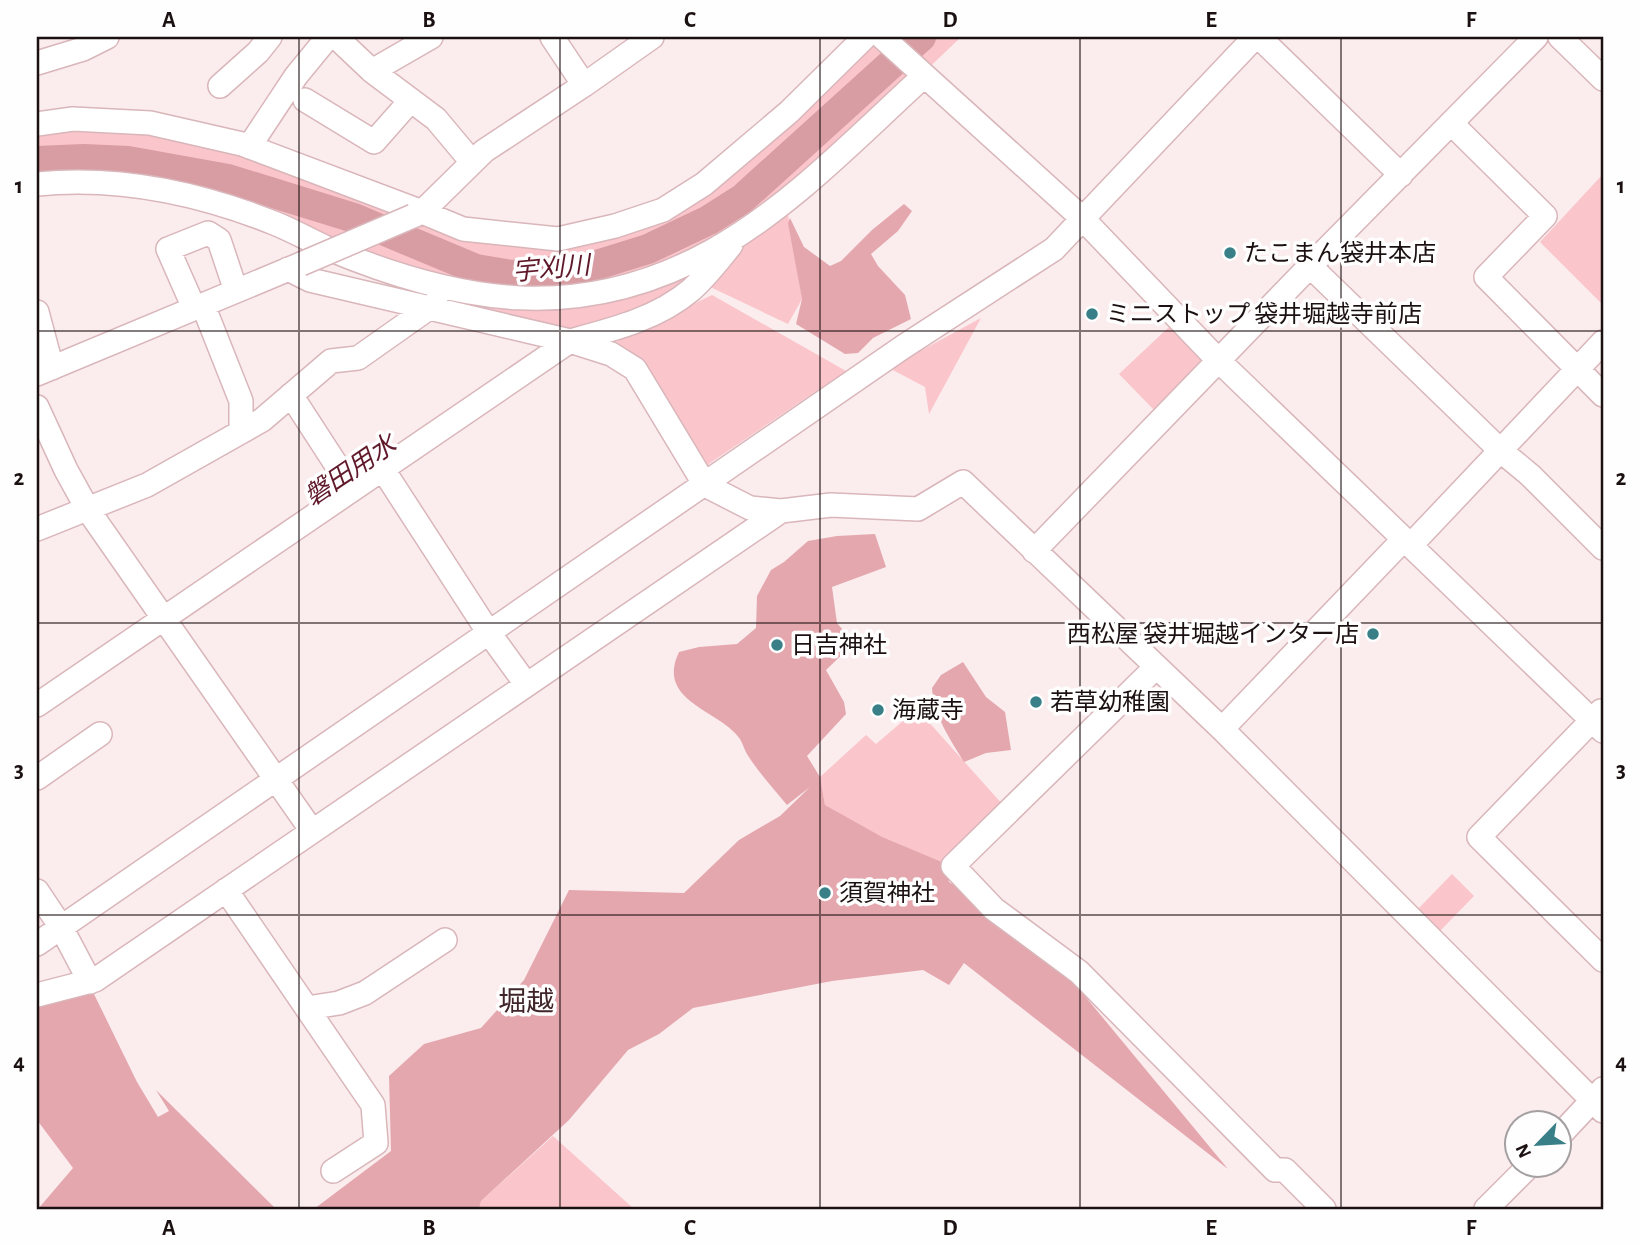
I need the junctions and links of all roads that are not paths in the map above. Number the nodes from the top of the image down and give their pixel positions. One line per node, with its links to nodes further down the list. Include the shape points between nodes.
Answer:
1 (107, 37): 13 (street, via 83,50)
2 (270, 37): 18 (street)
3 (328, 37): 23 (street)
4 (336, 37): 14 (street)
5 (430, 37): 14 (street)
6 (552, 37): 17 (street)
7 (865, 37): 27 (street, via 789,112 704,184 663,209 558,239 463,229)
8 (882, 37): 15 (street)
9 (1257, 37): 25 (street); 28 (street)
10 (1536, 37): 21 (street)
11 (1560, 37): 16 (street)
12 (639, 40): 17 (street)
13 (37, 63)
14 (372, 71): 20 (street)
15 (921, 74): 28 (street); 29 (street, via 820,172)
16 (1603, 79)
17 (584, 85): 24 (street)
18 (220, 86)
19 (305, 100): 20 (street, via 374,142)
20 (411, 100): 24 (street, via 436,119)
21 (1451, 123): 25 (street); 40 (street, via 1545,216 1486,277)
22 (37, 124): 23 (street, via 72,119 150,123)
23 (249, 147): 27 (street)
24 (472, 162): 27 (street)
25 (1401, 175): 31 (street)
26 (37, 184): 32 (street, via 105,182 210,200 405,277)
27 (418, 214): 30 (street, bridge)
28 (1083, 219): 39 (street); 48 (street, via 1055,249 903,347)
29 (742, 232): 32 (street, via 667,273 592,294 517,298); 37 (street, via 707,274 679,298 639,320)
30 (295, 266): 33 (street); 35 (street, via 310,280)
31 (1310, 266): 39 (street); 46 (street)
32 (451, 289): 35 (street)
33 (236, 291): 34 (street); 34 (street, via 219,240 208,233 168,249)
34 (199, 306): 41 (street); 45 (street, via 241,401)
35 (429, 309): 37 (street); 42 (street, via 358,358 331,361)
36 (37, 312): 41 (street)
37 (570, 341): 47 (street); 48 (street, via 611,354 635,369)
38 (1603, 342): 40 (street)
39 (1218, 360): 53 (street); 55 (street)
40 (1577, 370): 43 (street); 46 (street)
41 (44, 371)
42 (291, 395): 45 (street); 49 (street)
43 (1603, 395)
44 (37, 407): 50 (street)
45 (241, 432): 50 (street, via 147,485)
46 (1501, 451): 53 (street); 54 (street)
47 (382, 468): 49 (street); 57 (street)
48 (705, 485): 51 (street, via 750,508); 57 (street)
49 (352, 489): 56 (street)
50 (88, 510): 52 (street); 56 (street)
51 (780, 510): 55 (street, via 831,505 918,509 963,482); 59 (street)
52 (37, 529)
53 (1407, 542): 61 (street); 62 (street)
54 (1603, 548)
55 (1034, 551): 58 (street)
56 (164, 618): 60 (street); 65 (street)
57 (489, 633): 59 (street); 65 (street)
58 (1156, 667): 62 (street); 80 (street, via 953,866 994,909 1079,972 1275,1170 1285,1170)
59 (526, 684): 66 (street)
60 (37, 705)
61 (1599, 720): 72 (street, via 1479,837)
62 (1222, 729): 76 (street)
63 (100, 734): 64 (street)
64 (37, 778)
65 (276, 778): 66 (street); 69 (street)
66 (312, 831): 67 (street)
67 (226, 890): 73 (street); 75 (street)
68 (37, 891): 69 (street)
69 (61, 927): 71 (street); 73 (street)
70 (444, 940): 75 (street, via 365,993)
71 (37, 944)
72 (1603, 960)
73 (90, 982): 74 (street)
74 (37, 995)
75 (307, 1008): 78 (street, via 373,1105 376,1143)
76 (1600, 1100): 77 (street)
77 (1574, 1122)
78 (333, 1171)
79 (1515, 1180): 81 (street)
80 (1324, 1209)
81 (1486, 1209)

